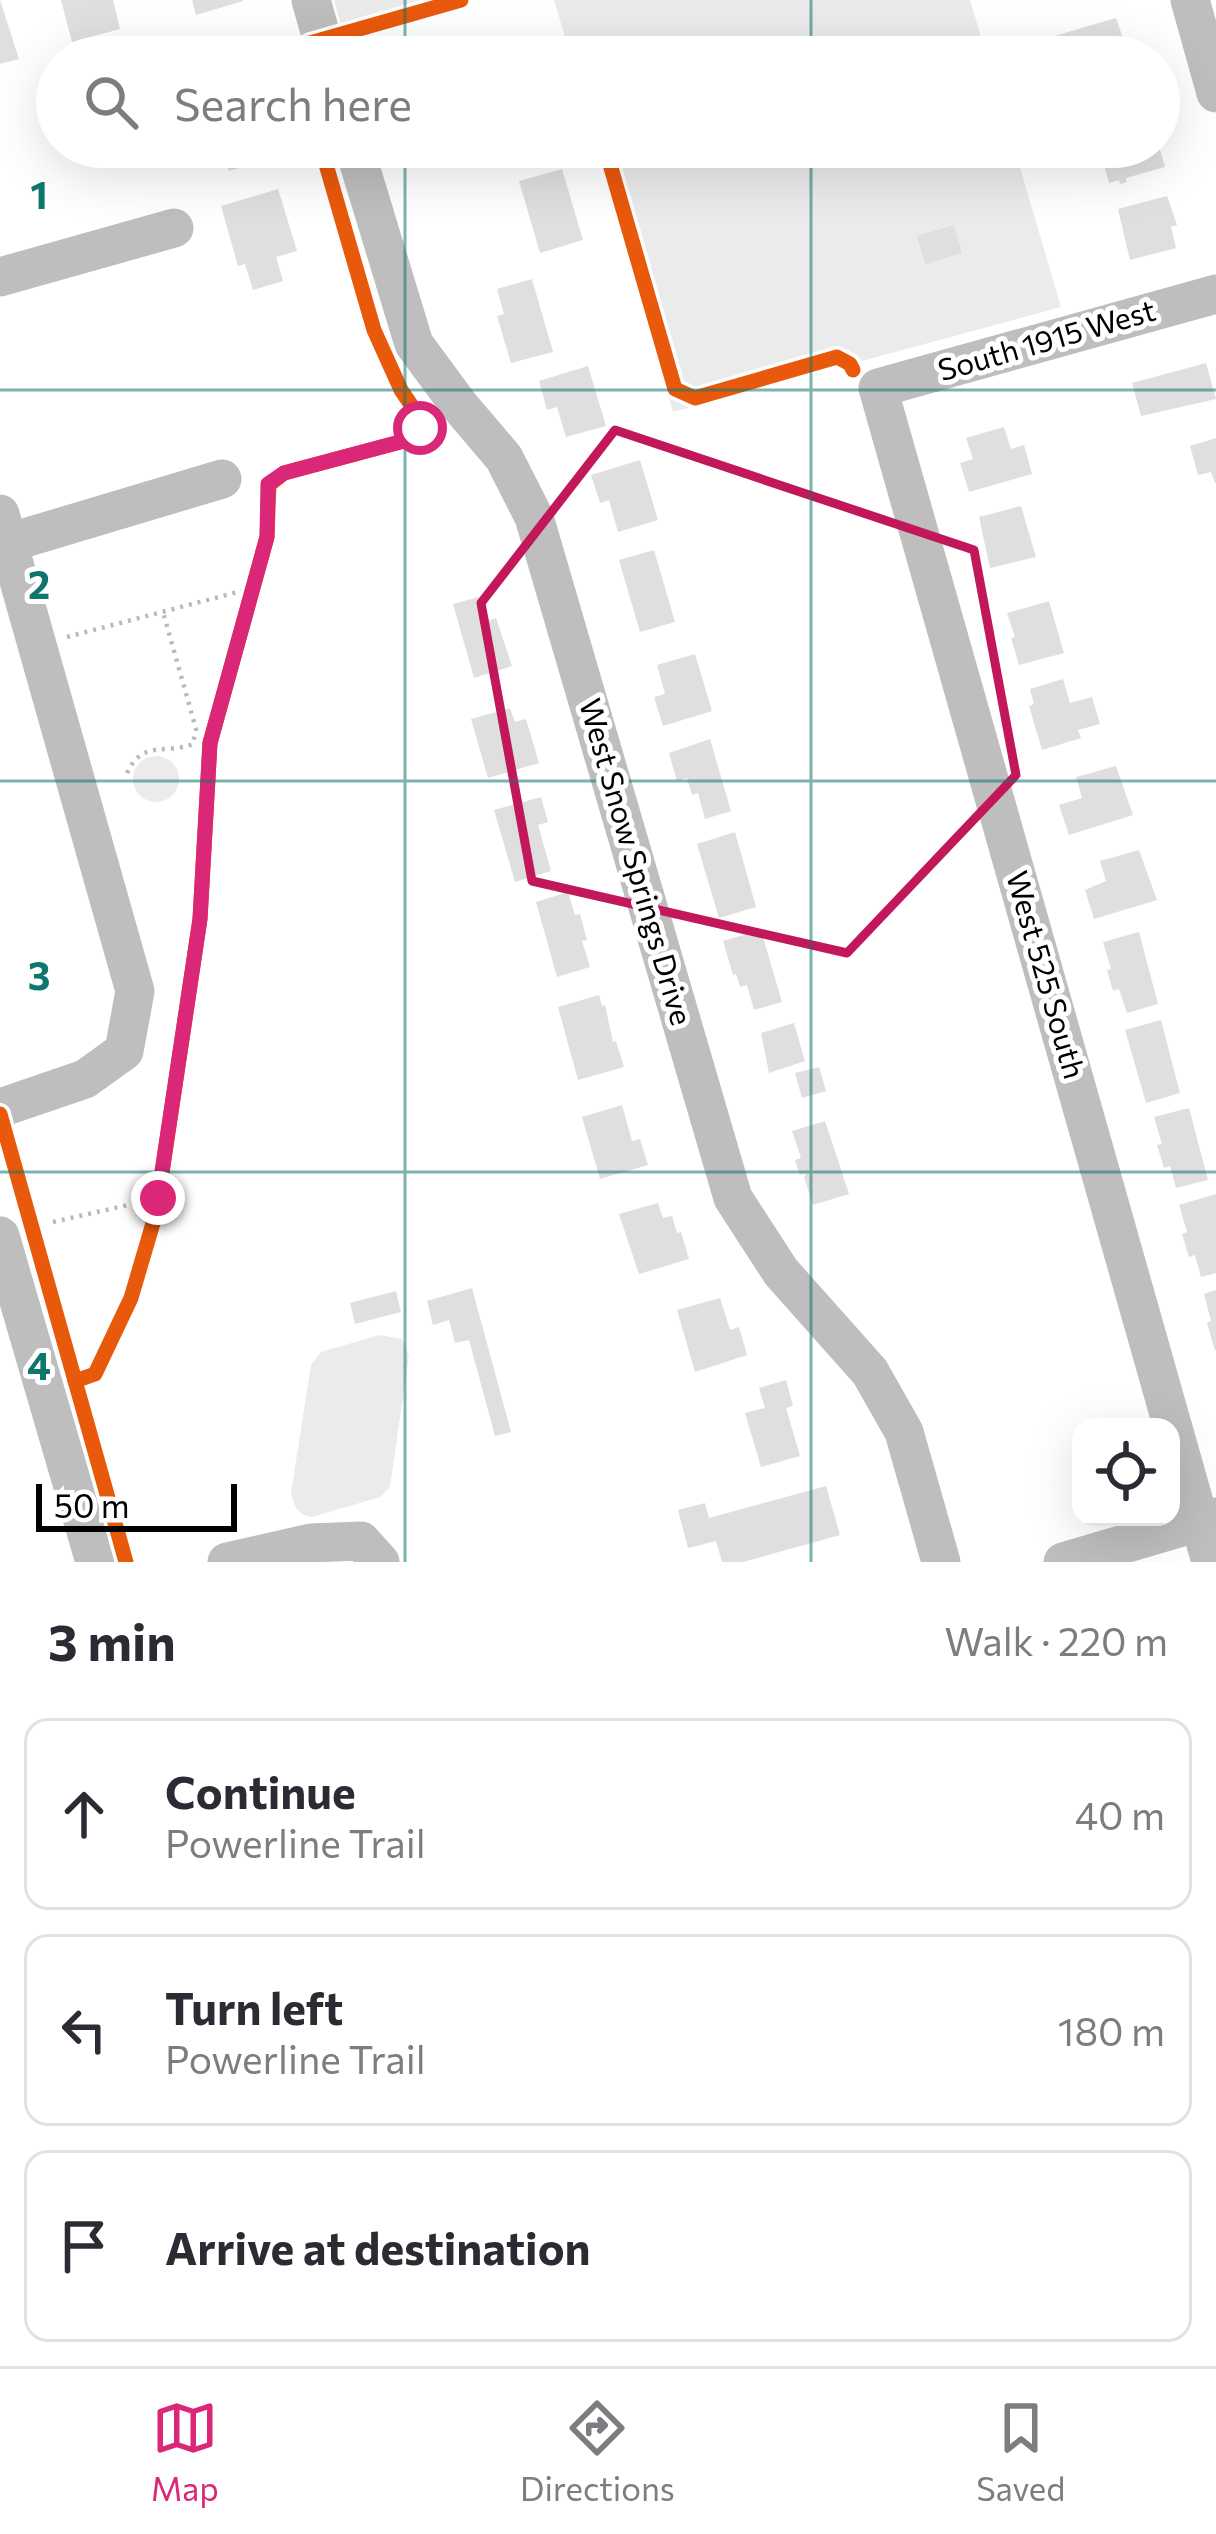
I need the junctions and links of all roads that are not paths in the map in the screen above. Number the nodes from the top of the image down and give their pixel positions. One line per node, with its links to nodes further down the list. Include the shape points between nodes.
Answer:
1 (311, 0): 3 (street)
2 (1190, 0): 4 (street)
3 (321, 36)
4 (1216, 93)
5 (360, 168): 18 (street, West Snow Springs Drive, via 414,344 504,458 535,517 733,1198 781,1272 870,1372 904,1432)
6 (175, 228): 7 (street)
7 (0, 278)
8 (1216, 294): 9 (street, South 1915 West)
9 (878, 388): 14 (street, West 525 South)
10 (222, 479): 11 (street)
11 (4, 528): 12 (street, via 135,991 124,1051 85,1079)
12 (0, 1108)
13 (0, 1236): 15 (street)
14 (1208, 1520): 19 (street); 20 (street, West 525 South)
15 (94, 1562)
16 (227, 1562): 17 (street, via 362,1541)
17 (380, 1562)
18 (941, 1562)
19 (1064, 1562)
20 (1211, 1562)

